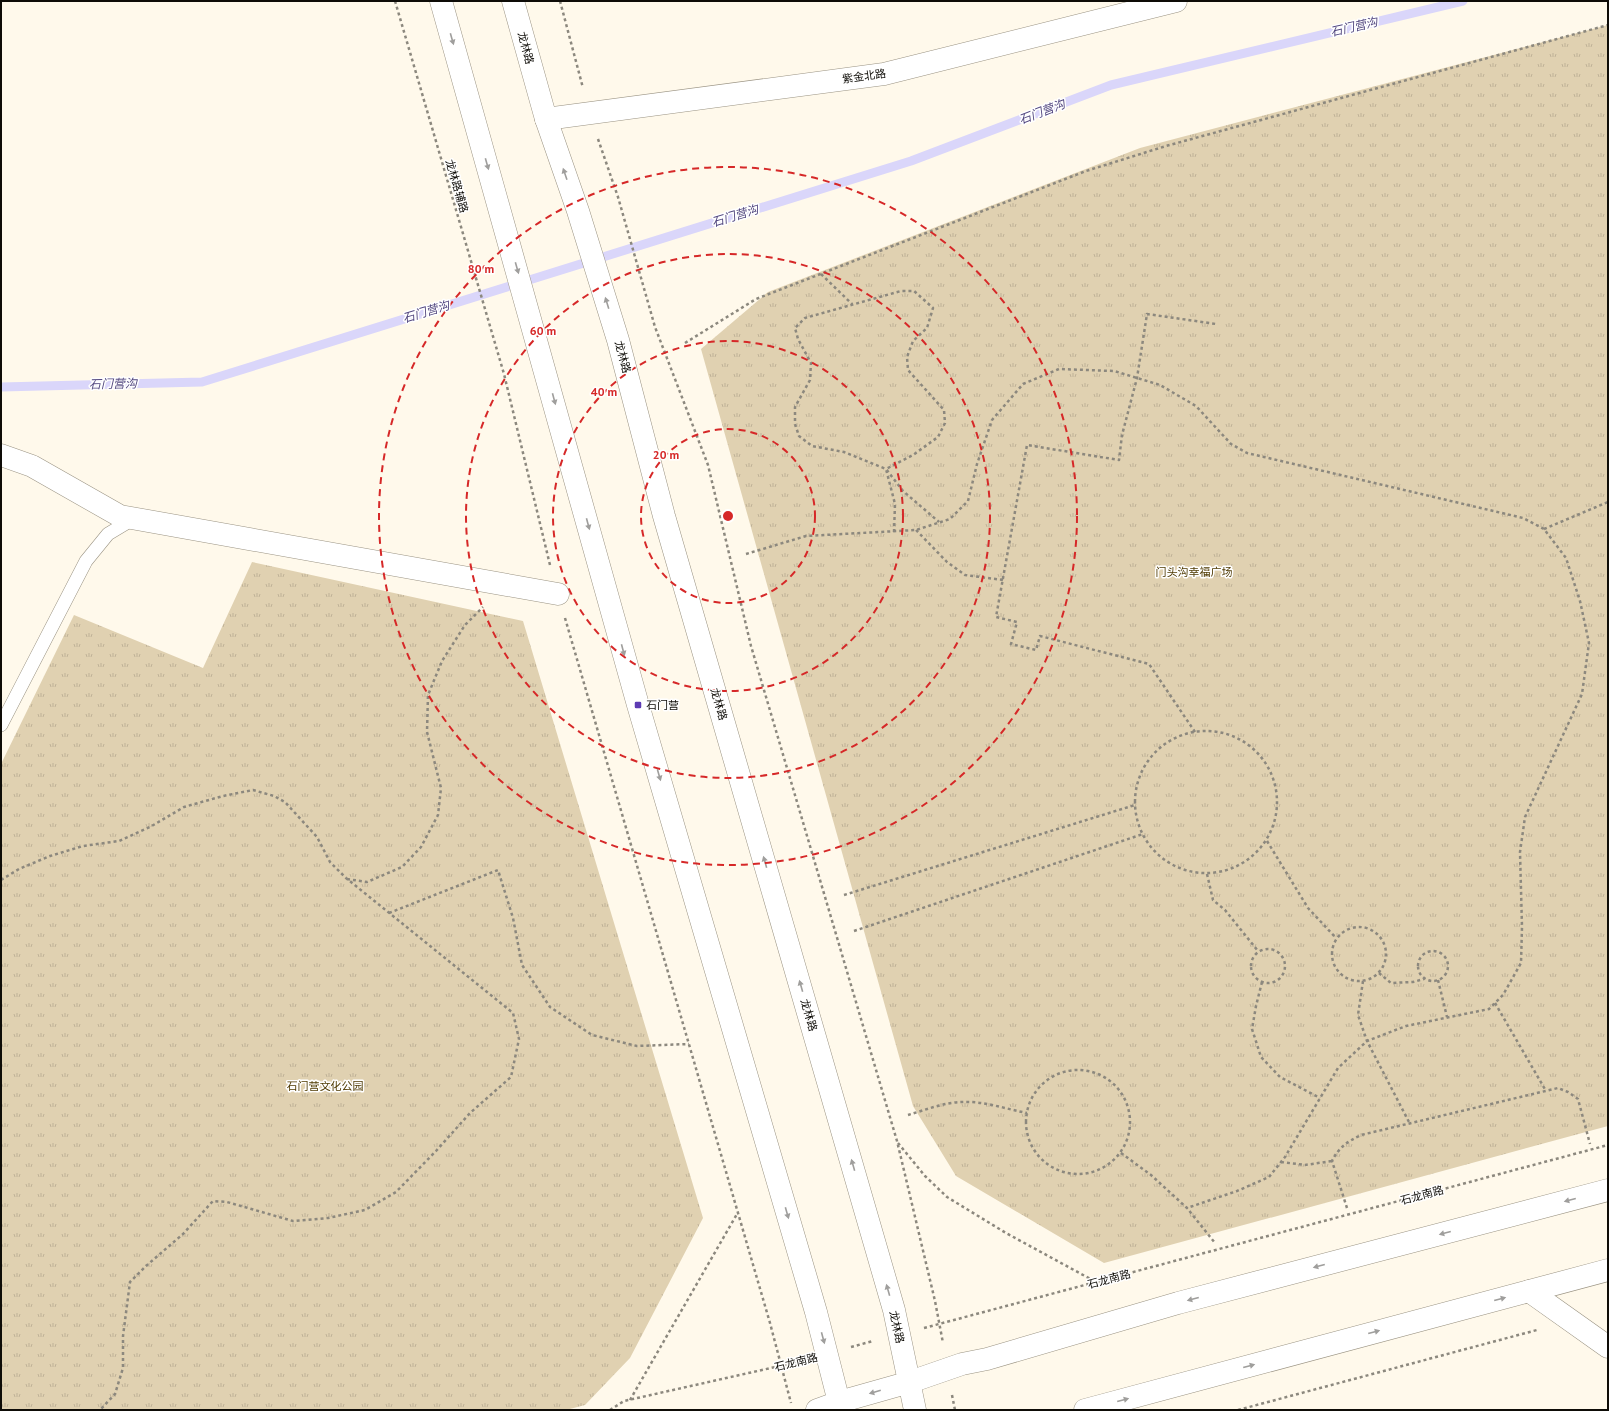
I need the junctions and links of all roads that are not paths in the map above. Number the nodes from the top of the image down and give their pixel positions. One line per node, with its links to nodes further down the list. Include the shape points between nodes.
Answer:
1 (442, 1): 14 (main road, one-way to 14, via 638,705 816,1312)
2 (514, 1): 4 (main road, 龙林路)
3 (1176, 1): 4 (main road, 紫金北路, via 884,74)
4 (546, 119): 13 (main road, 龙林路, one-way to 4, via 899,1333 840,1122 664,516 618,340 578,210)
5 (1, 455): 6 (main road, via 32,466 120,516)
6 (133, 519): 7 (main road); 8 (lane, via 108,534 86,561)
7 (558, 594)
8 (1, 725)
9 (1608, 1190): 13 (main road, one-way to 13, via 1178,1303)
10 (1608, 1270): 11 (main road)
11 (1529, 1291): 12 (main road); 17 (main road, one-way to 11)
12 (1608, 1347)
13 (910, 1382): 14 (main road, one-way to 14); 16 (main road, 龙林路)
14 (840, 1406): 15 (main road)
15 (817, 1410)
16 (915, 1410)
17 (1086, 1410)

